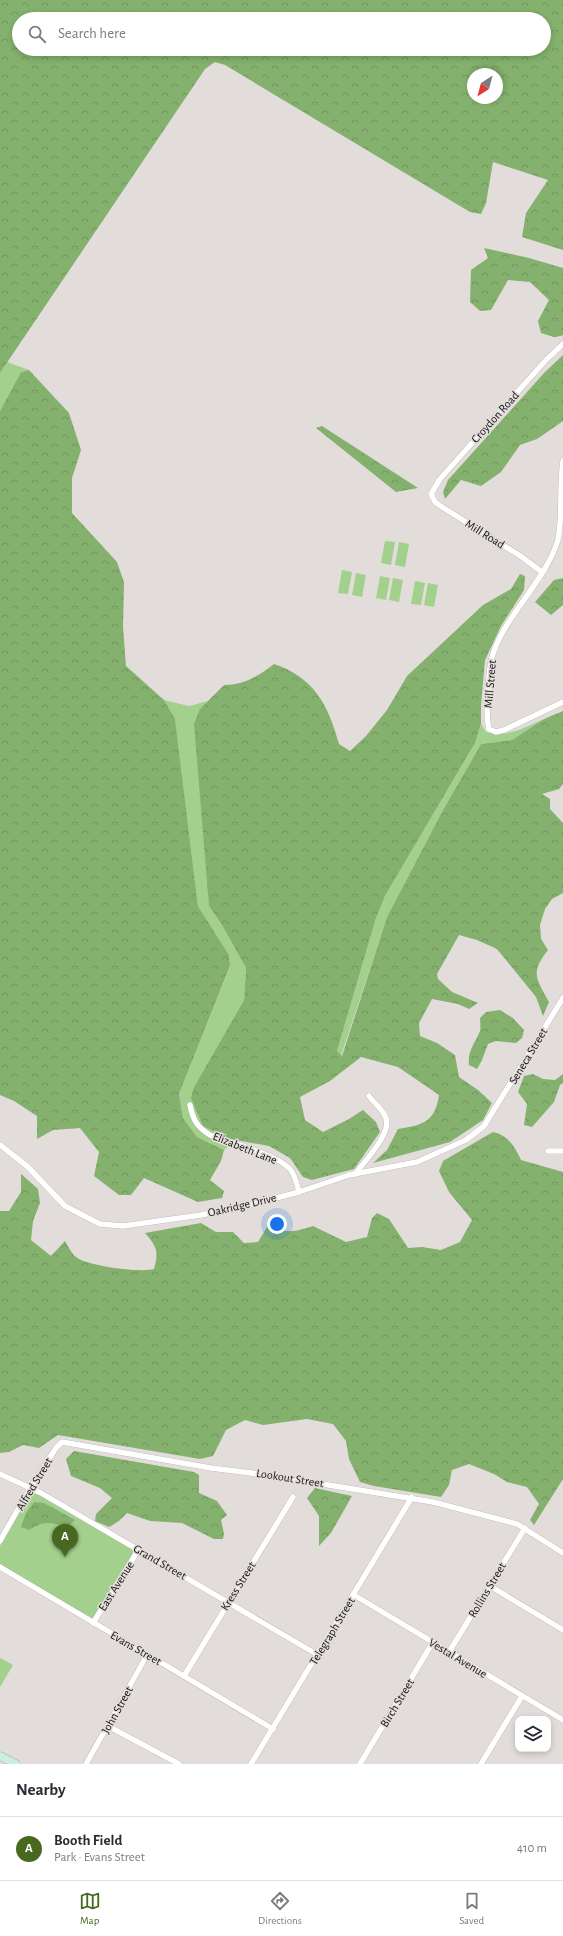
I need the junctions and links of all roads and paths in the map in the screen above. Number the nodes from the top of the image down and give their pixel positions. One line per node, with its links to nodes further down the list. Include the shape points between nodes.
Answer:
1 (563, 344): 3 (street, Croydon Road, via 440,480)
2 (563, 461): 4 (street)
3 (431, 494): 5 (street, Mill Road, via 442,508)
4 (563, 518): 5 (street, via 558,540)
5 (542, 572): 6 (street, Mill Street, via 508,623 494,651 489,672 488,724 490,729 496,732 504,730)
6 (563, 702)
7 (563, 998): 10 (street, Seneca Street)
8 (369, 1096): 14 (street, via 383,1112 387,1120 387,1130)
9 (190, 1105): 15 (street, Elizabeth Lane, via 193,1117 201,1129 283,1163 293,1174)
10 (493, 1113): 14 (street, Oakridge Drive, via 477,1133 441,1152 417,1162)
11 (0, 1144): 15 (street, Oakridge Drive, via 28,1167 65,1206 100,1224 136,1225 201,1215)
12 (548, 1151): 13 (street)
13 (563, 1151)
14 (355, 1174): 15 (street, Oakridge Drive)
15 (299, 1192)
16 (56, 1448): 18 (street, Alfred Street); 20 (street, Lookout Street, via 62,1442 68,1442 211,1468)
17 (0, 1474): 18 (street, Grand Street)
18 (30, 1488): 22 (street, Alfred Street); 23 (street, Grand Street)
19 (293, 1497): 28 (street, Kress Street)
20 (412, 1497): 21 (street, Lookout Street, via 480,1513); 27 (street, Telegraph Street)
21 (524, 1528): 24 (street, Lookout Street); 26 (street, Rollins Street)
22 (0, 1541)
23 (139, 1549): 28 (street, Grand Street); 29 (street, East Avenue)
24 (562, 1552)
25 (0, 1567): 29 (street, Evans Street)
26 (490, 1586): 30 (street); 32 (street, Rollins Street)
27 (354, 1595): 31 (street, Vestal Avenue); 33 (street, Telegraph Street)
28 (229, 1602): 33 (street, Grand Street); 35 (street, Kress Street)
29 (93, 1623): 34 (street, Evans Street)
30 (563, 1630)
31 (433, 1642): 32 (street, Vestal Avenue); 45 (street, Birch Street)
32 (449, 1652): 36 (street, Vestal Avenue)
33 (318, 1654): 39 (street, Telegraph Street)
34 (147, 1655): 35 (street, Evans Street); 38 (street, John Street)
35 (184, 1676): 39 (street, Evans Street)
36 (522, 1696): 37 (street, Vestal Avenue); 46 (street)
37 (563, 1720)
38 (108, 1726): 42 (street, John Street); 43 (street)
39 (273, 1729): 44 (street, Telegraph Street)
40 (0, 1756): 41 (main road)
41 (16, 1764)
42 (86, 1764)
43 (179, 1764)
44 (251, 1764)
45 (360, 1764)
46 (481, 1764)

